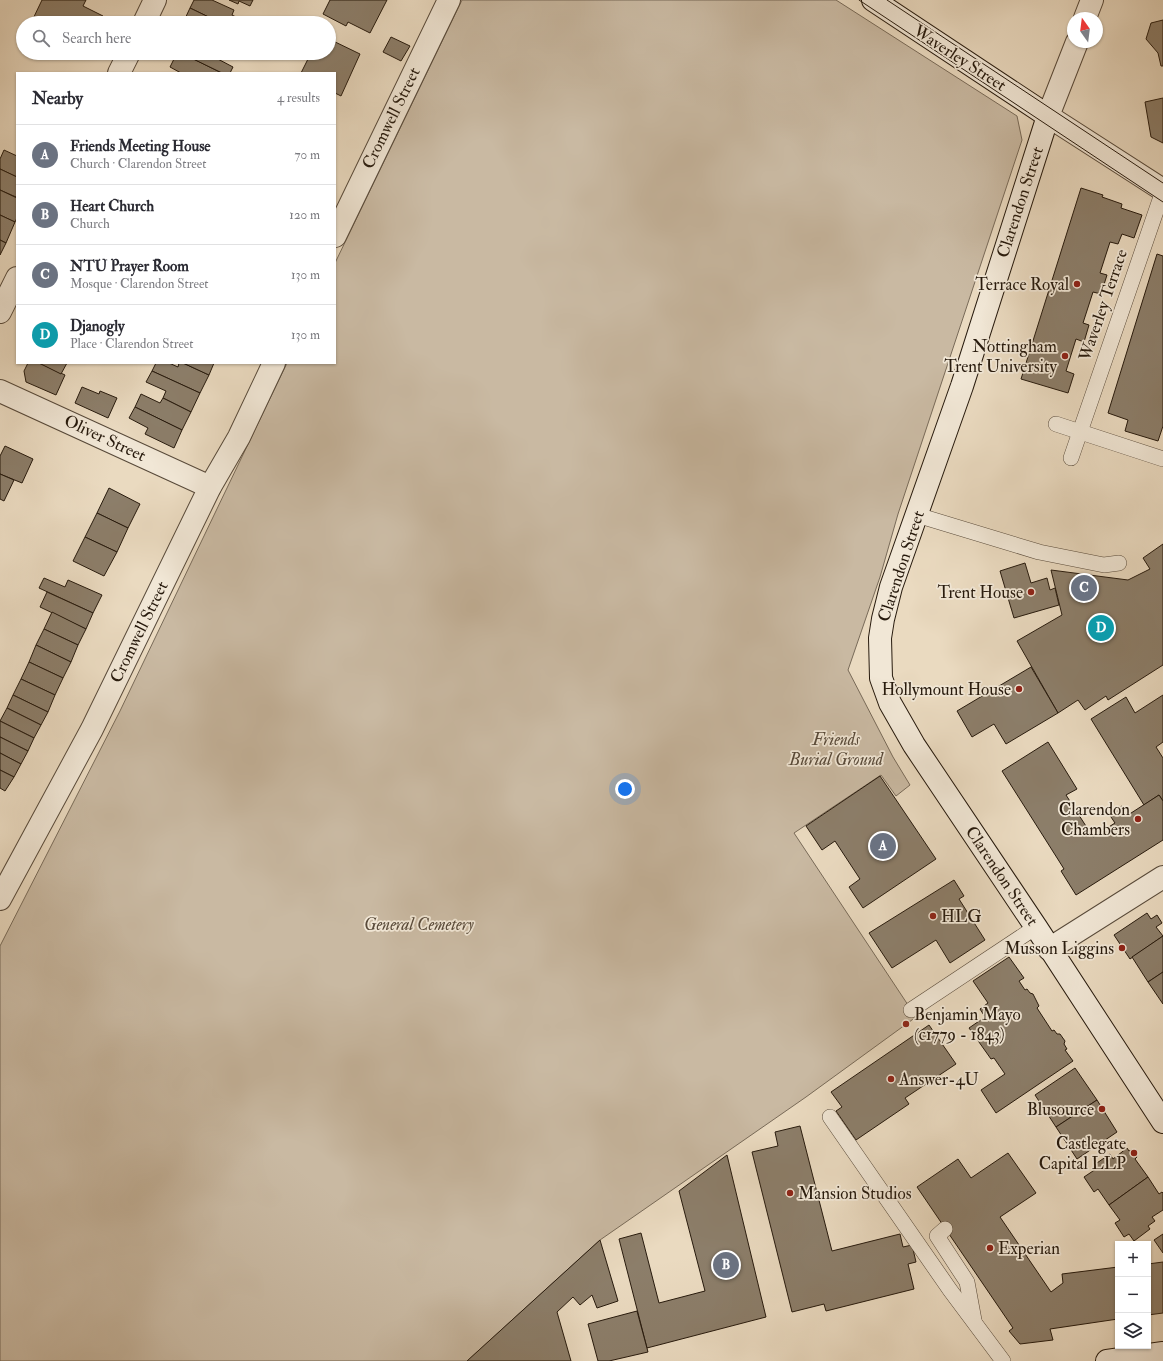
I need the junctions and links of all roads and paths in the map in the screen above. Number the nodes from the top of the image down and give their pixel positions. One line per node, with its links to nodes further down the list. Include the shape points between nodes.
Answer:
1 (155, 0): 6 (street)
2 (449, 0): 12 (street, Cromwell Street)
3 (873, 0): 10 (street, Waverley Street)
4 (1092, 0): 5 (street)
5 (1087, 12)
6 (147, 16)
7 (1075, 48): 10 (street, Clarendon Street)
8 (126, 60): 9 (street)
9 (120, 72)
10 (1048, 116): 11 (street, Waverley Street); 22 (street, Clarendon Street, via 962,386)
11 (1163, 190): 18 (lane, Waverley Terrace)
12 (336, 234)
13 (16, 280): 14 (street)
14 (0, 312)
15 (274, 364): 21 (street, Cromwell Street, via 239,437)
16 (0, 390): 21 (street, Oliver Street)
17 (1056, 424): 18 (lane)
18 (1079, 431): 19 (lane, Waverley Terrace); 20 (lane)
19 (1071, 458)
20 (1163, 459)
21 (210, 487): 25 (street, Cromwell Street, via 92,729)
22 (917, 515): 23 (lane, via 1039,552 1104,565); 26 (street, Clarendon Street, via 891,588 883,619 880,638 881,678 890,703 914,745)
23 (1119, 563)
24 (1163, 877): 27 (street)
25 (0, 899)
26 (1036, 927): 27 (street, Clarendon Street); 28 (lane)
27 (1050, 949): 30 (street, Clarendon Street)
28 (911, 1010)
29 (830, 1117): 32 (lane)
30 (1163, 1122)
31 (945, 1229): 32 (lane, via 937,1236 967,1282)
32 (975, 1323): 34 (lane)
33 (1163, 1353): 35 (street)
34 (1003, 1361)
35 (1107, 1361)

